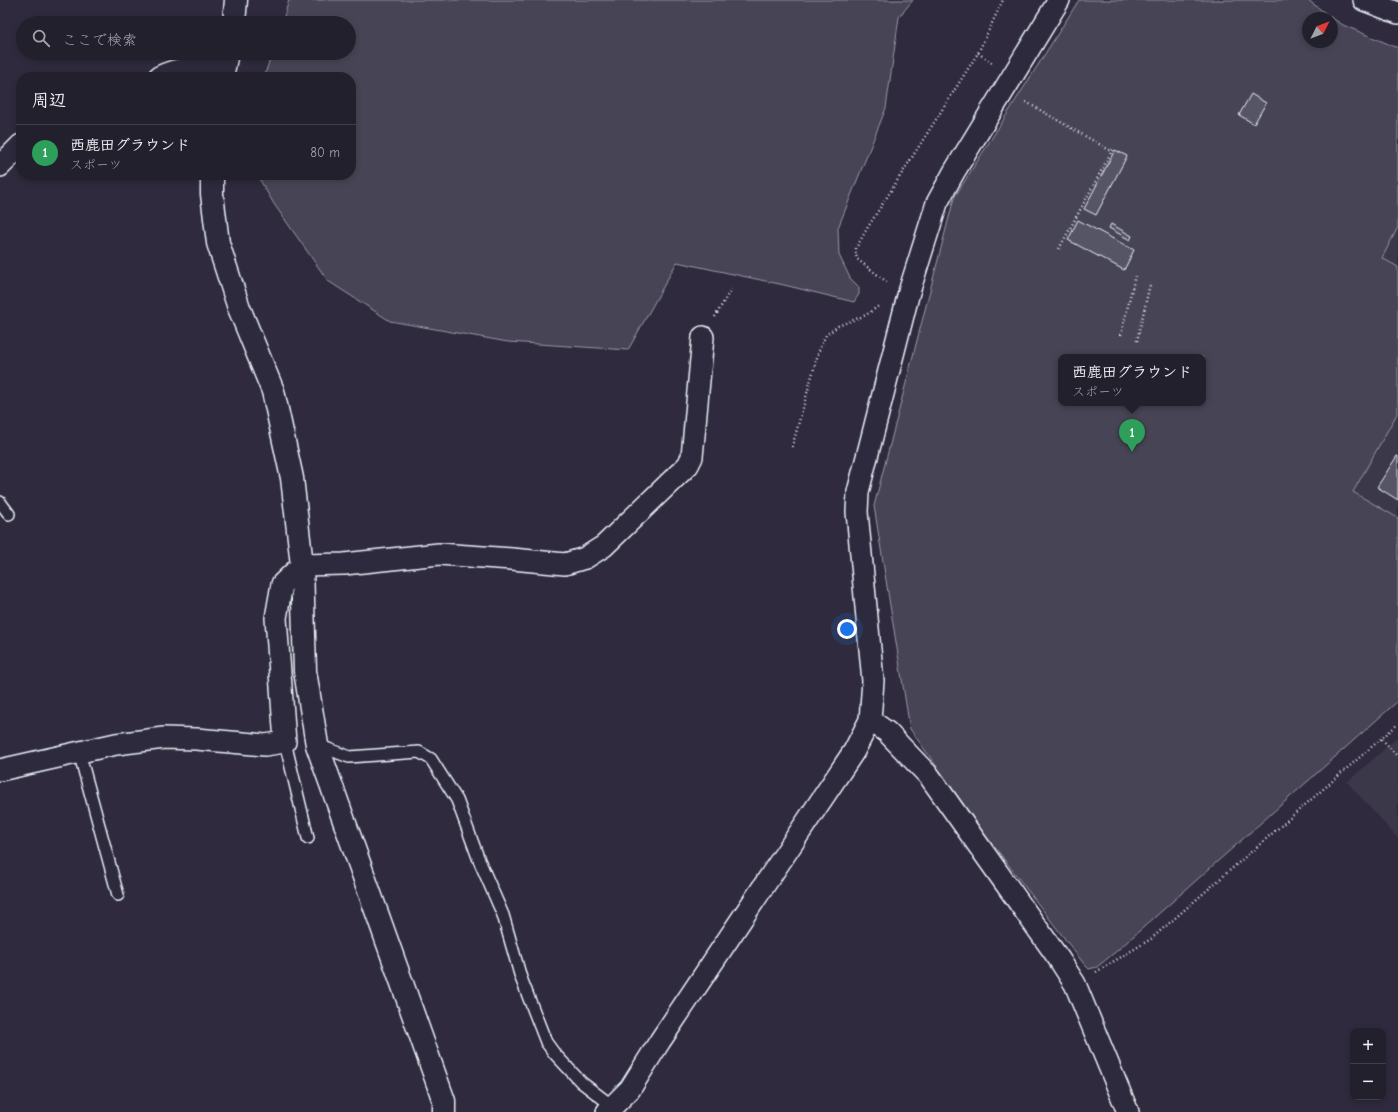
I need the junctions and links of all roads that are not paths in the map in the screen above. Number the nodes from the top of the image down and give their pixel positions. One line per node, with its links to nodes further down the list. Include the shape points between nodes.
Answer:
1 (236, 0): 5 (street)
2 (1059, 0): 15 (street, via 937,203 902,290 858,492 857,512 873,681)
3 (1364, 0): 4 (street)
4 (1398, 13)
5 (235, 16)
6 (224, 65): 7 (street, via 197,66)
7 (170, 72)
8 (16, 150): 9 (street)
9 (0, 166)
10 (212, 180): 14 (street, via 218,243 239,308 273,391 292,478)
11 (703, 337): 14 (street, via 692,457 688,465 604,546 585,558 565,564 439,554 344,564)
12 (0, 502): 13 (lane)
13 (9, 514)
14 (302, 565): 16 (street, via 282,584 276,618); 17 (street, via 305,671)
15 (870, 720): 22 (street, via 854,751 630,1089); 24 (street, via 887,732 930,777 1059,959 1075,984)
16 (285, 742): 18 (street, via 265,745 164,738); 20 (lane)
17 (317, 745): 22 (lane, via 349,757 419,752 431,759 456,800 503,915 521,978 546,1042 581,1082); 23 (street, via 444,1101)
18 (79, 752): 19 (street); 21 (lane)
19 (0, 770)
20 (308, 838)
21 (118, 895)
22 (613, 1110)
23 (444, 1112)
24 (1128, 1112)

